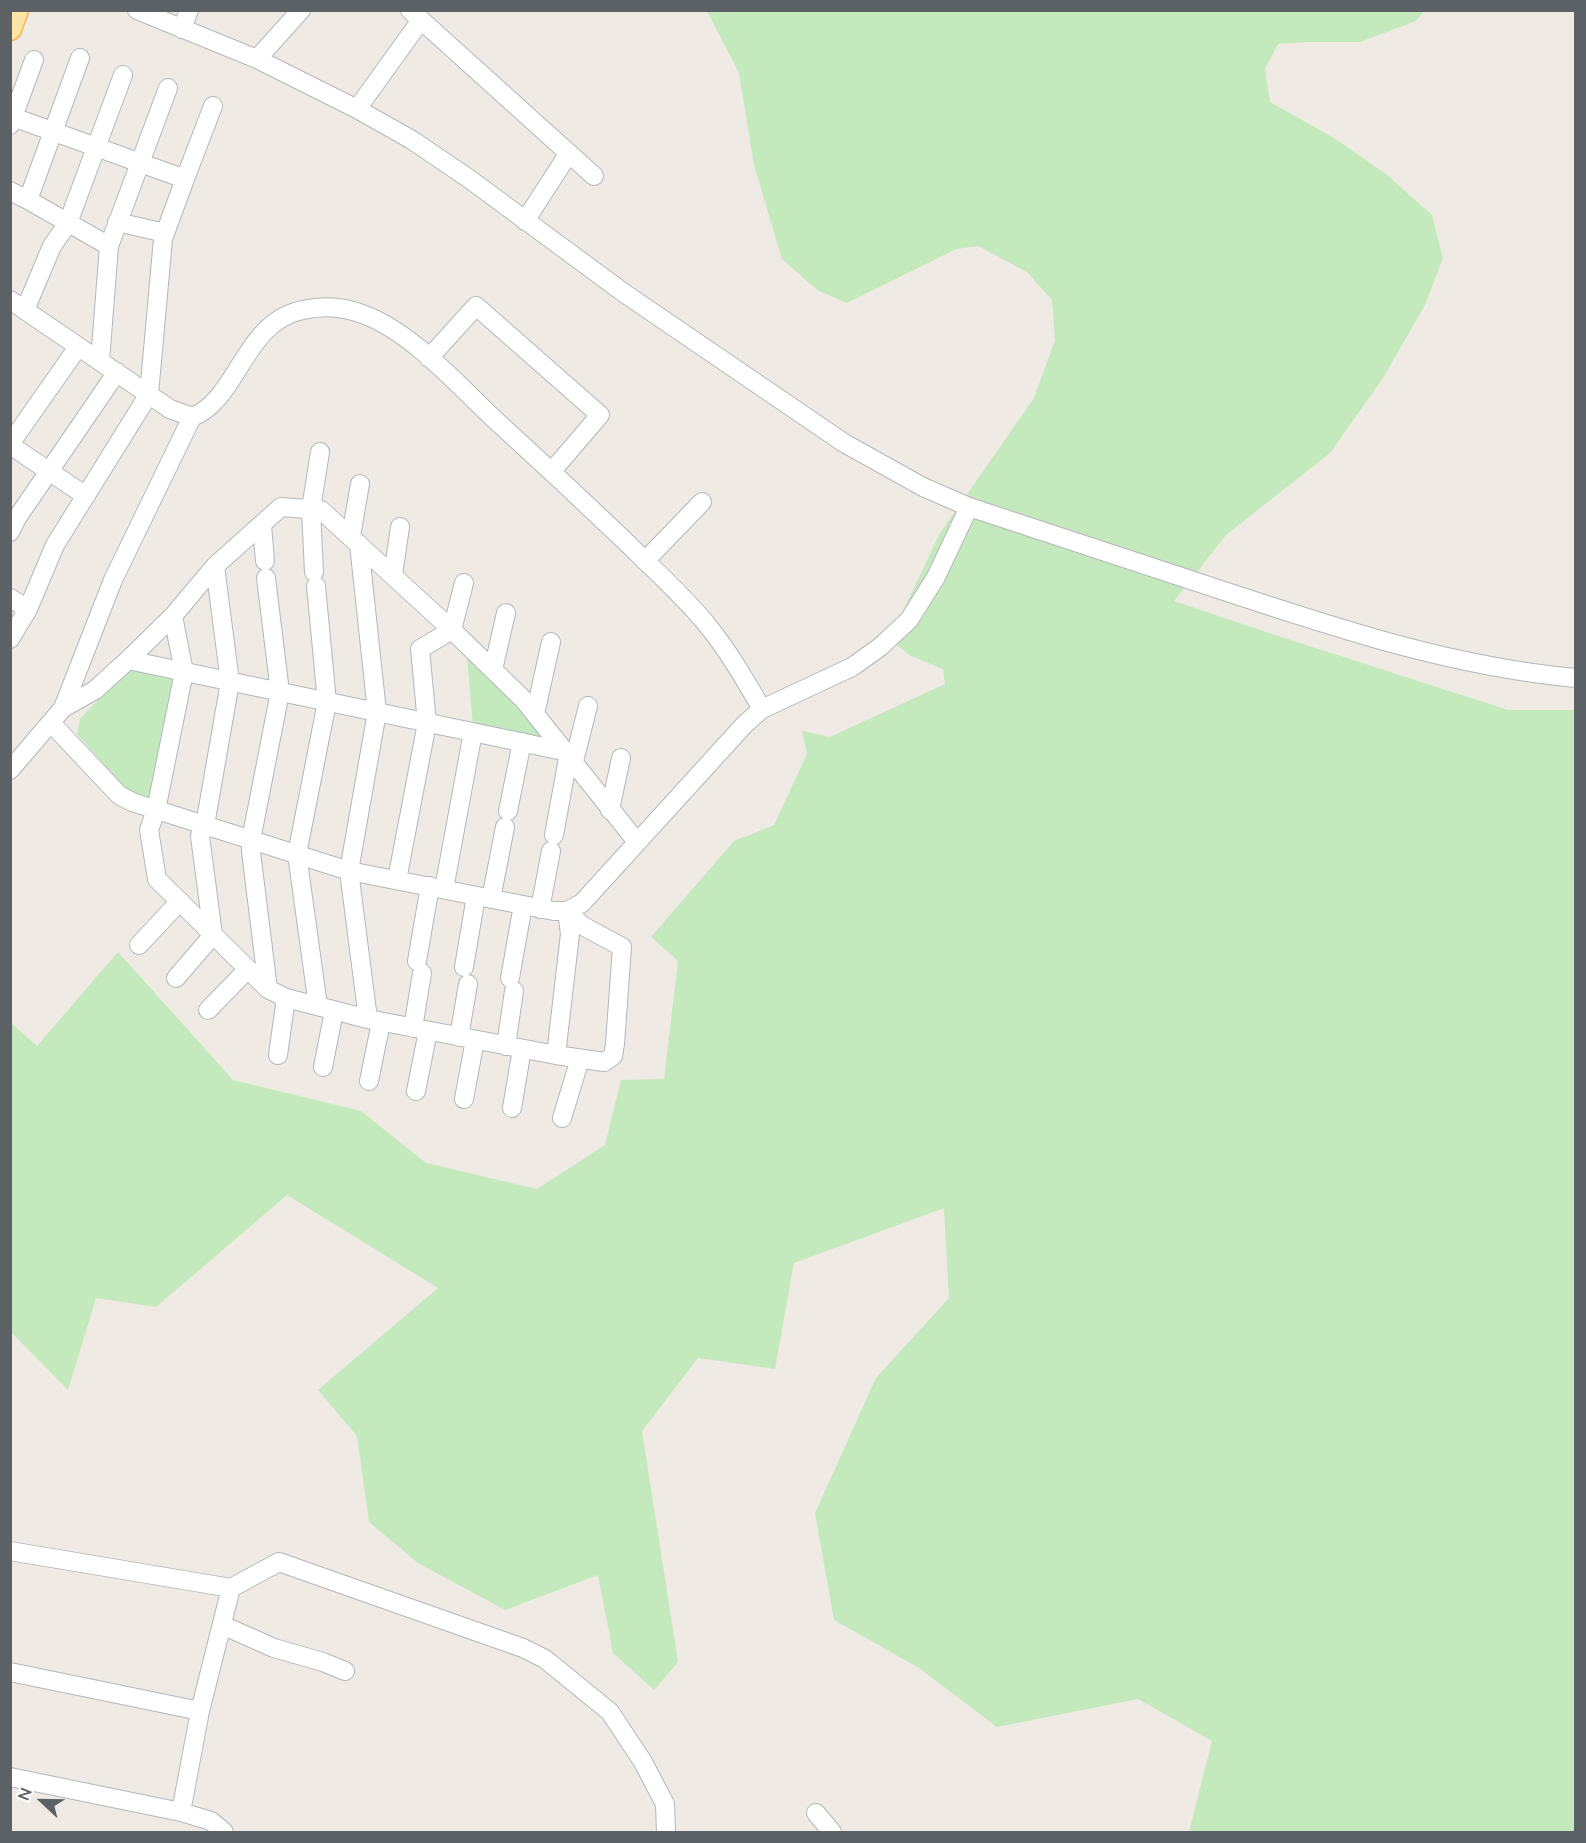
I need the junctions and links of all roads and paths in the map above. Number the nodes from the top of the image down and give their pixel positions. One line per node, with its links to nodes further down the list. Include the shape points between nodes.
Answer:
1 (17, 10): 6 (main road)
2 (137, 10): 7 (street)
3 (189, 10): 7 (street)
4 (301, 10): 9 (street)
5 (415, 15): 14 (street); 18 (street)
6 (10, 28)
7 (182, 28): 9 (street)
8 (80, 58): 16 (street)
9 (257, 59): 14 (street)
10 (34, 60): 15 (street)
11 (123, 75): 17 (street)
12 (168, 88): 19 (street)
13 (213, 106): 21 (street)
14 (357, 109): 24 (street, via 412,140)
15 (12, 119): 16 (street)
16 (53, 131): 17 (street); 23 (street)
17 (96, 147): 19 (street); 26 (street)
18 (569, 153): 20 (street); 24 (street)
19 (139, 163): 21 (street); 25 (street)
20 (594, 176)
21 (185, 179): 27 (street)
22 (10, 191): 23 (street)
23 (28, 200): 26 (street)
24 (525, 220): 43 (street, via 624,293 844,443 923,487)
25 (117, 222): 27 (street); 28 (street)
26 (69, 224): 28 (street); 29 (street)
27 (165, 233): 34 (street)
28 (109, 246): 32 (street)
29 (18, 305): 30 (street)
30 (78, 347): 32 (street); 36 (street)
31 (429, 358): 35 (street, via 366,315 343,308 301,310 282,316 264,332 214,403); 39 (street); 39 (street, via 476,306 600,415)
32 (100, 361): 33 (street)
33 (117, 372): 34 (street); 38 (street)
34 (149, 394): 35 (street, via 170,409); 41 (street)
35 (192, 417): 68 (street, via 113,580)
36 (10, 444): 38 (street)
37 (320, 452): 44 (street)
38 (49, 471): 41 (street); 47 (street)
39 (552, 471): 49 (street)
40 (360, 484): 48 (street)
41 (86, 496): 54 (street, via 55,545)
42 (702, 502): 49 (street)
43 (969, 507): 63 (street, via 1313,621 1437,656 1529,674); 69 (street, via 936,577 909,620 852,668)
44 (311, 509): 45 (street, via 281,507); 48 (street, via 321,510); 66 (street)
45 (262, 525): 50 (street); 65 (street)
46 (400, 528): 51 (street)
47 (10, 532)
48 (355, 540): 51 (street); 70 (street)
49 (645, 561): 69 (street, via 706,624 734,660)
50 (214, 566): 56 (street); 64 (street)
51 (393, 575): 57 (street)
52 (464, 583): 57 (street)
53 (10, 598): 54 (street)
54 (28, 609): 58 (street)
55 (506, 613): 61 (street)
56 (173, 616): 60 (street); 62 (street)
57 (452, 630): 61 (street); 73 (street, via 420,649)
58 (10, 639)
59 (551, 642): 71 (street)
60 (128, 660): 62 (street); 68 (street, via 95,690)
61 (493, 670): 71 (street)
62 (184, 672): 64 (street); 79 (street)
63 (1575, 678)
64 (230, 682): 65 (street); 81 (street)
65 (280, 692): 66 (street); 82 (street)
66 (327, 702): 70 (street); 84 (street)
67 (588, 706): 76 (street)
68 (63, 708): 72 (street)
69 (762, 709): 83 (street)
70 (377, 712): 73 (street); 85 (street)
71 (535, 714): 76 (street)
72 (52, 723): 78 (street); 79 (street, via 119,795)
73 (427, 723): 74 (street); 86 (street)
74 (473, 732): 75 (street); 87 (street)
75 (522, 742): 76 (street); 88 (street, via 507,819)
76 (568, 758): 80 (street); 90 (street, via 552,843)
77 (621, 758): 80 (street)
78 (10, 770)
79 (156, 810): 81 (street); 89 (street, via 149,830 157,879)
80 (610, 810): 83 (street)
81 (205, 825): 82 (street); 92 (street, via 200,836)
82 (251, 840): 84 (street); 96 (street)
83 (637, 842): 91 (street, via 582,903)
84 (297, 854): 85 (street); 98 (street)
85 (349, 871): 86 (street); 100 (street)
86 (397, 880): 87 (street)
87 (437, 888): 88 (street); 101 (street, via 420,967)
88 (484, 897): 90 (street); 102 (street, via 466,975)
89 (180, 901): 92 (street); 93 (street)
90 (532, 907): 91 (street); 103 (street, via 512,984)
91 (567, 911): 105 (street, via 570,934); 106 (street, via 583,926 622,947 613,1056 604,1062)
92 (213, 935): 94 (street); 95 (street)
93 (139, 945)
94 (249, 969): 96 (street); 99 (street)
95 (176, 978)
96 (268, 989): 97 (street)
97 (286, 998): 98 (street); 104 (street)
98 (326, 1008): 100 (street); 107 (street)
99 (208, 1010)
100 (374, 1020): 101 (street); 108 (street)
101 (421, 1029): 102 (street); 109 (street)
102 (467, 1038): 103 (street); 110 (street)
103 (514, 1048): 105 (street); 111 (street)
104 (278, 1055)
105 (556, 1055): 106 (street)
106 (580, 1059): 112 (street)
107 (323, 1067)
108 (369, 1081)
109 (416, 1091)
110 (465, 1099)
111 (512, 1108)
112 (562, 1118)
113 (10, 1551): 114 (street)
114 (231, 1588): 115 (street); 123 (street, via 279,1562 545,1659 610,1712 665,1804)
115 (222, 1625): 116 (street, via 274,1648); 118 (street)
116 (345, 1671)
117 (10, 1672): 118 (street)
118 (200, 1711): 120 (street)
119 (10, 1777): 120 (street)
120 (181, 1812): 122 (street, via 211,1821)
121 (816, 1813): 124 (street)
122 (224, 1833)
123 (666, 1833)
124 (832, 1833)

